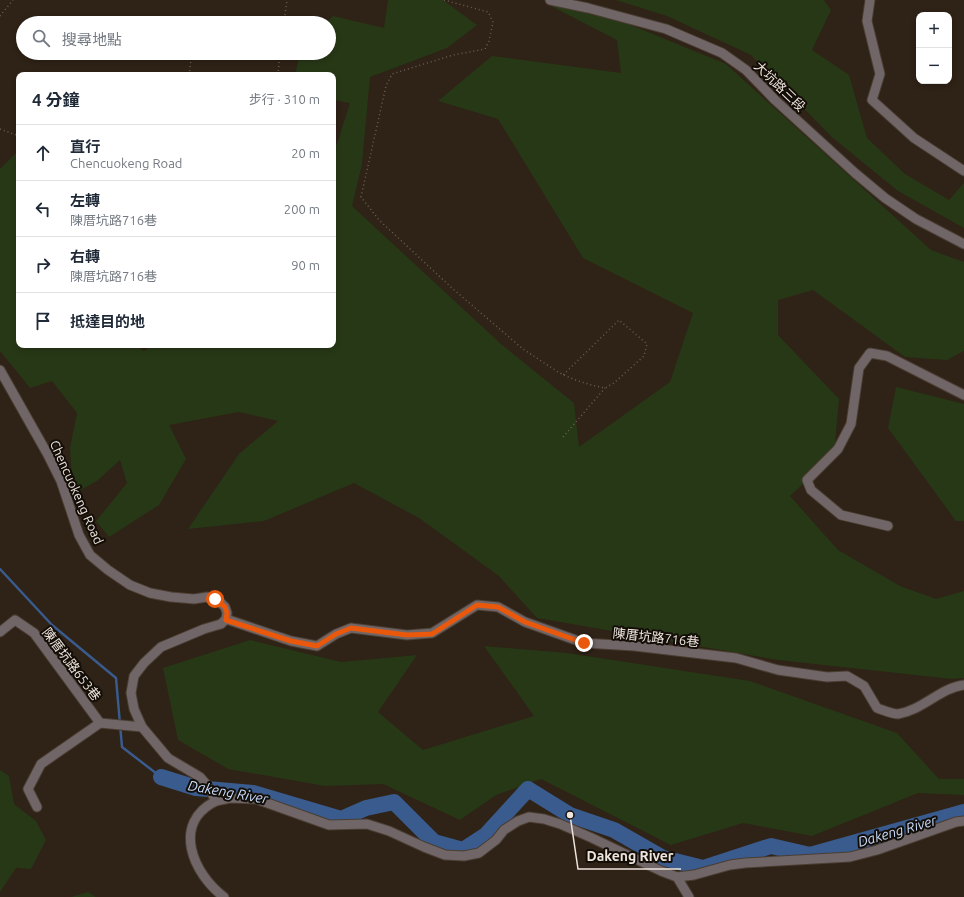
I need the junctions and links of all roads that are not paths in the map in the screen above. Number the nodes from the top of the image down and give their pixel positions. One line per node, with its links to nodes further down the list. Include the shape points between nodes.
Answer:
1 (550, 0): 4 (street, 大坑路三段, via 666,28 722,53 746,70 775,100 885,198 916,220)
2 (870, 0): 3 (street, via 867,21 880,74 872,100 914,138)
3 (964, 171)
4 (964, 244)
5 (0, 370): 8 (street, Chencuokeng Road, via 61,481 79,535 90,555 130,585 150,593 171,597 215,599 225,607)
6 (964, 395): 7 (street, via 887,356 870,353 859,368 851,424 838,449 807,480 811,490 841,515)
7 (888, 526)
8 (226, 620): 10 (street, 陳厝坑路716巷, via 291,641 317,646 351,628 407,635 432,634 477,605 498,607 525,622 584,643 736,658 778,670 827,677 847,676 864,686 877,708 897,714 921,706 954,686); 12 (street, via 162,647 134,676 131,692 134,709)
9 (0, 632): 11 (street, 陳厝坑路653巷, via 15,620 34,633)
10 (964, 684)
11 (104, 724): 12 (street); 14 (street, via 41,764 28,789)
12 (142, 727): 13 (street, via 168,758 200,777)
13 (215, 800): 16 (street, via 256,799 330,825 367,824 445,855 464,856 479,853 518,821 529,817 536,818 567,827); 17 (street, via 203,810 192,825 190,835 202,876)
14 (37, 807)
15 (964, 821): 16 (street, via 850,857 745,863)
16 (677, 877): 18 (street)
17 (224, 897)
18 (689, 897)

